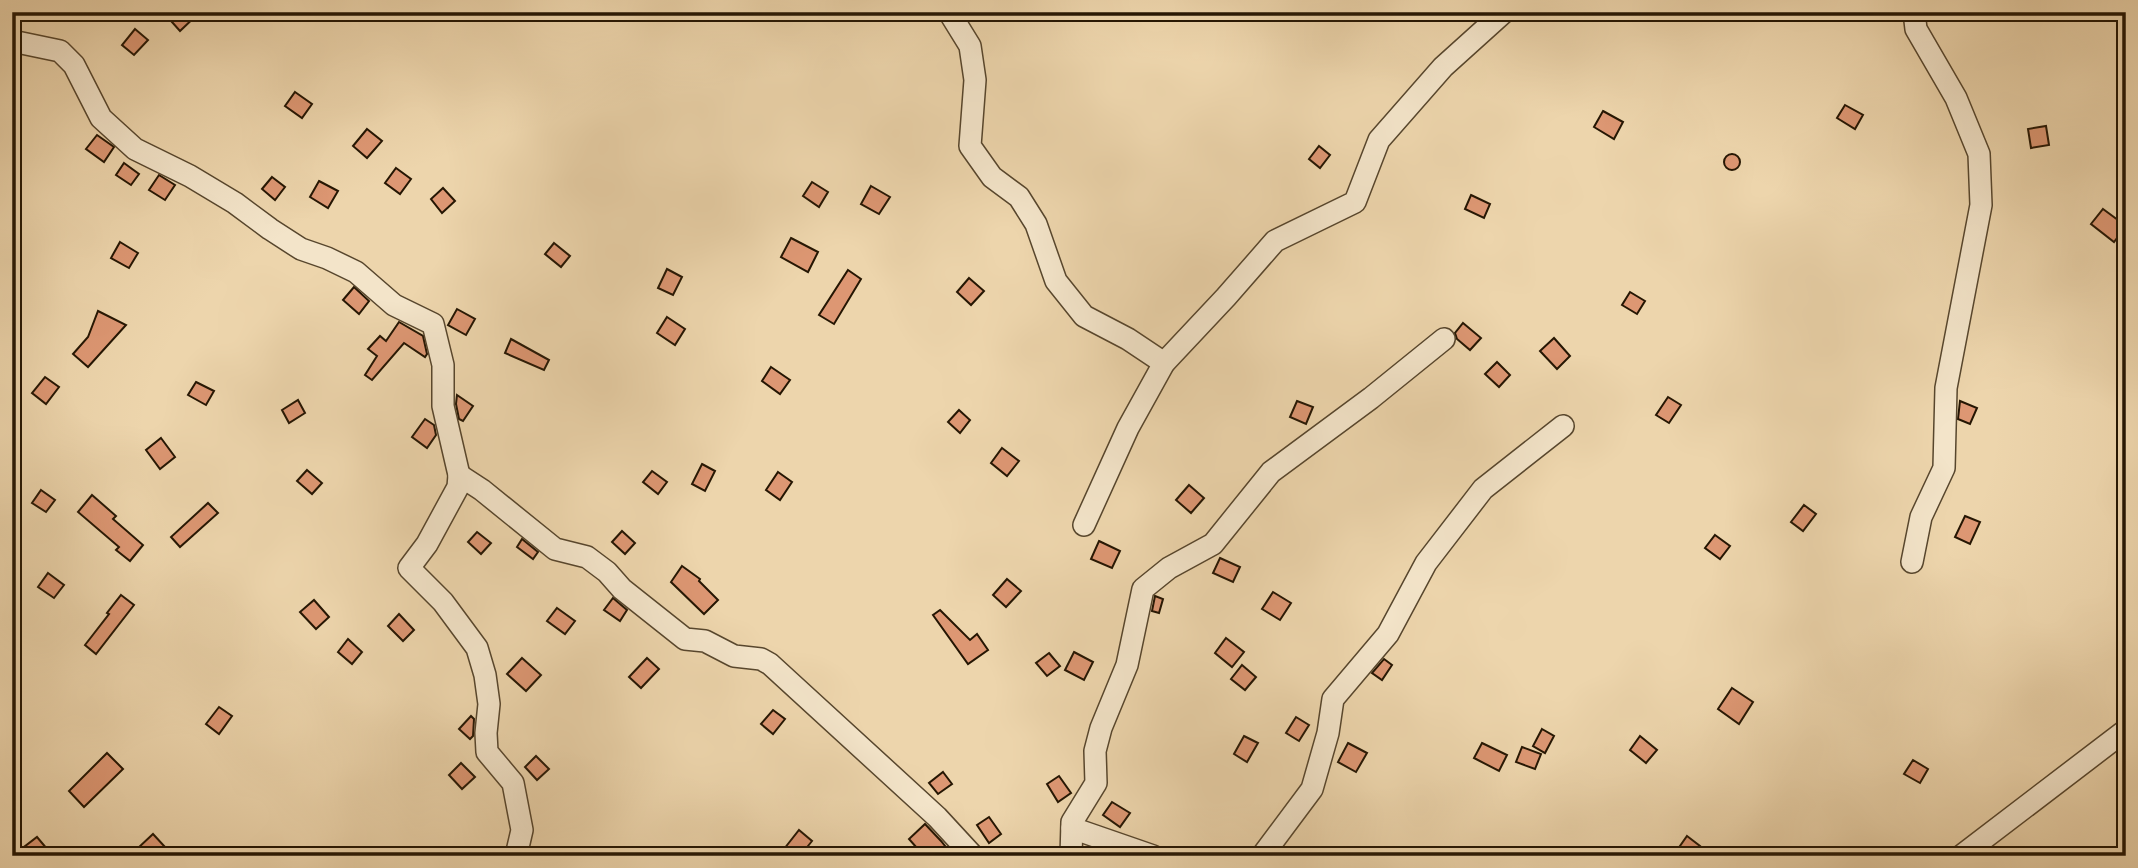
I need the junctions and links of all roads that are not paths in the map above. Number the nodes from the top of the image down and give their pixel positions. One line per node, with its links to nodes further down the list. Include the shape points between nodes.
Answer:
1 (949, 12): 6 (street, via 970,46 975,80 970,146 992,177 1019,197 1036,224 1056,281 1084,316)
2 (1504, 12): 6 (street, via 1443,66 1379,140 1355,202 1275,241)
3 (1914, 12): 10 (street, via 1916,29 1956,98 1979,154 1981,205 1946,388 1944,468 1921,516)
4 (12, 41): 8 (street, via 60,51 74,65 100,118 135,149 235,203 301,249 356,272 394,305 433,324 443,365 443,406)
5 (1444, 339): 12 (street, via 1271,472 1213,544 1169,568 1143,589 1127,665 1094,751 1096,783)
6 (1164, 362): 9 (street)
7 (1563, 426): 17 (street, via 1483,489 1426,563 1388,634 1333,699 1312,789)
8 (459, 475): 13 (street, via 442,519 409,568 443,602 477,648 489,704 487,752 513,783 522,830); 14 (street, via 555,549 587,557 685,639 705,641 734,656 770,664 937,817)
9 (1084, 525)
10 (1912, 562)
11 (2126, 730): 18 (street)
12 (1072, 828): 15 (street); 16 (street)
13 (516, 856)
14 (973, 856)
15 (1070, 856)
16 (1153, 856)
17 (1262, 856)
18 (1961, 856)

